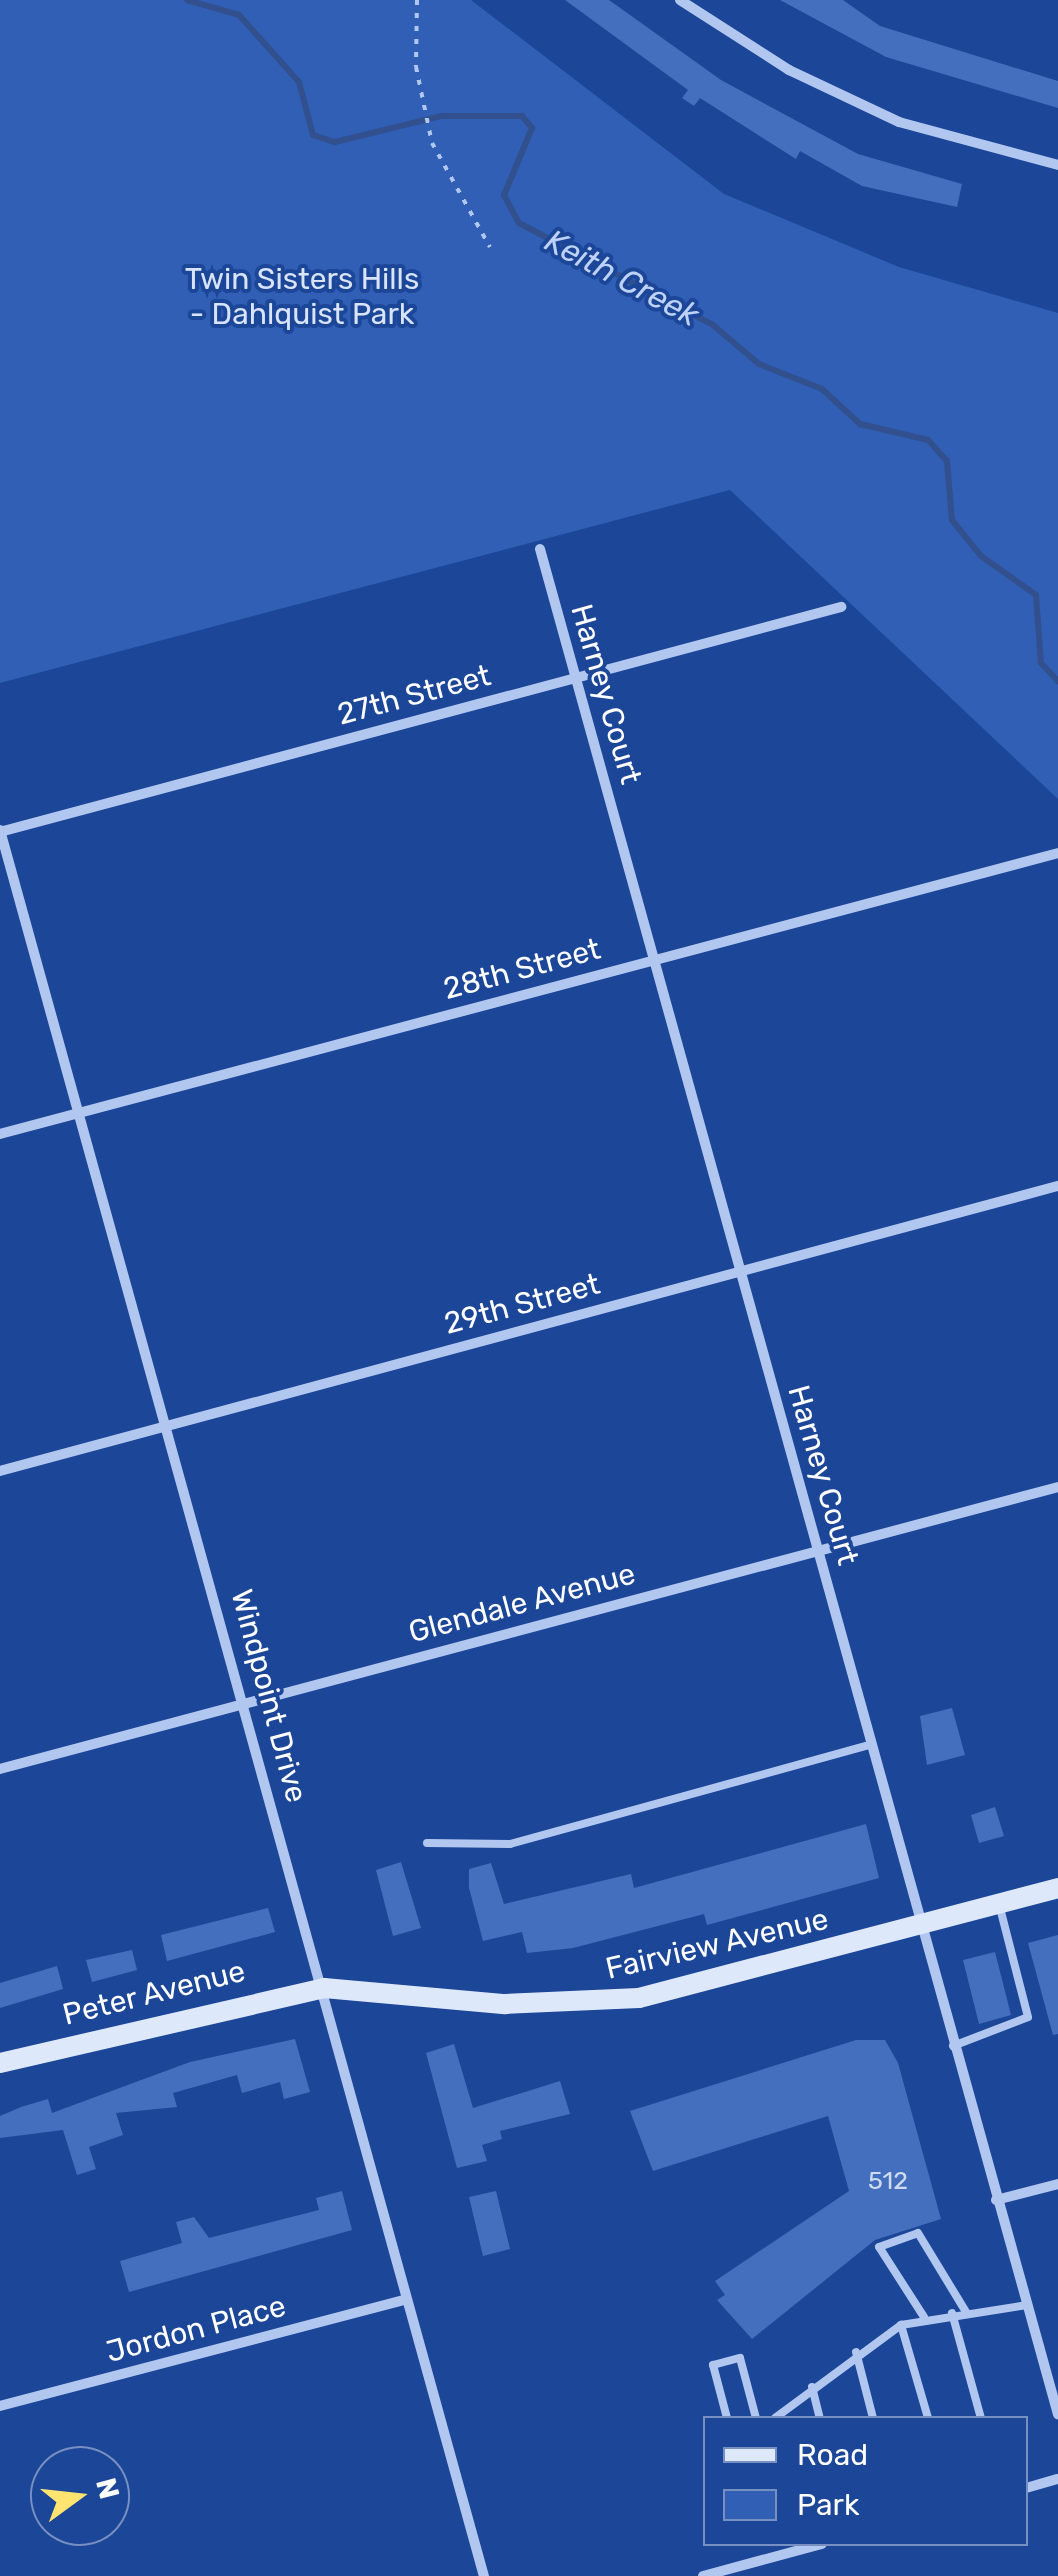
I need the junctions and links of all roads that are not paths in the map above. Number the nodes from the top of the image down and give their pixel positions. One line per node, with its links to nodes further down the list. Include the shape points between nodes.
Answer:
1 (680, 0): 2 (street, via 789,70 899,122)
2 (1058, 165)
3 (540, 549): 5 (street, Harney Court)
4 (841, 608): 5 (street, 27th Street)
5 (575, 678): 6 (street, 27th Street); 8 (street, Harney Court)
6 (0, 831): 9 (street, Windpoint Drive)
7 (1058, 853): 8 (street, 28th Street)
8 (656, 959): 9 (street, 28th Street); 12 (street, Harney Court)
9 (80, 1113): 10 (street, 28th Street); 13 (street, Windpoint Drive)
10 (0, 1134)
11 (1058, 1186): 12 (street, 29th Street)
12 (740, 1271): 13 (street, 29th Street); 16 (street, Harney Court)
13 (168, 1426): 14 (street, 29th Street); 17 (street, Windpoint Drive)
14 (0, 1472)
15 (1058, 1487): 16 (street, Glendale Avenue)
16 (818, 1550): 17 (street, Glendale Avenue); 18 (street, Harney Court)
17 (244, 1703): 19 (street, Glendale Avenue); 24 (street, Windpoint Drive)
18 (870, 1745): 20 (lane, via 510,1844); 23 (street, Harney Court)
19 (0, 1769)
20 (427, 1842)
21 (1058, 1888): 22 (street, Fairview Avenue)
22 (998, 1904): 23 (street, Fairview Avenue); 25 (lane, via 1028,2017 1013,2030)
23 (922, 1925): 24 (street, Fairview Avenue, via 610,2002); 25 (street, Harney Court)
24 (324, 1988): 26 (street, Peter Avenue); 29 (street, Windpoint Drive)
25 (953, 2046): 28 (street, Harney Court)
26 (0, 2063)
27 (1058, 2184): 28 (street)
28 (996, 2200): 30 (street, Harney Court)
29 (405, 2300): 37 (street, Jordon Place); 51 (street, Windpoint Drive)
30 (1026, 2305): 31 (lane); 38 (street, Harney Court)
31 (966, 2312): 32 (lane); 33 (lane, via 918,2233 879,2248)
32 (952, 2313): 33 (lane); 45 (lane)
33 (924, 2318): 34 (lane)
34 (902, 2325): 35 (lane); 44 (lane)
35 (856, 2352): 36 (lane); 43 (lane)
36 (812, 2387): 41 (lane); 42 (lane)
37 (0, 2406)
38 (1058, 2414)
39 (726, 2416): 40 (lane, via 713,2365 740,2358)
40 (755, 2416)
41 (778, 2416)
42 (819, 2416)
43 (872, 2416)
44 (927, 2416)
45 (980, 2416)
46 (1058, 2480): 47 (street)
47 (1028, 2488)
48 (769, 2546): 50 (lane)
49 (814, 2546): 50 (street)
50 (772, 2557): 52 (street)
51 (484, 2576)
52 (703, 2576)

